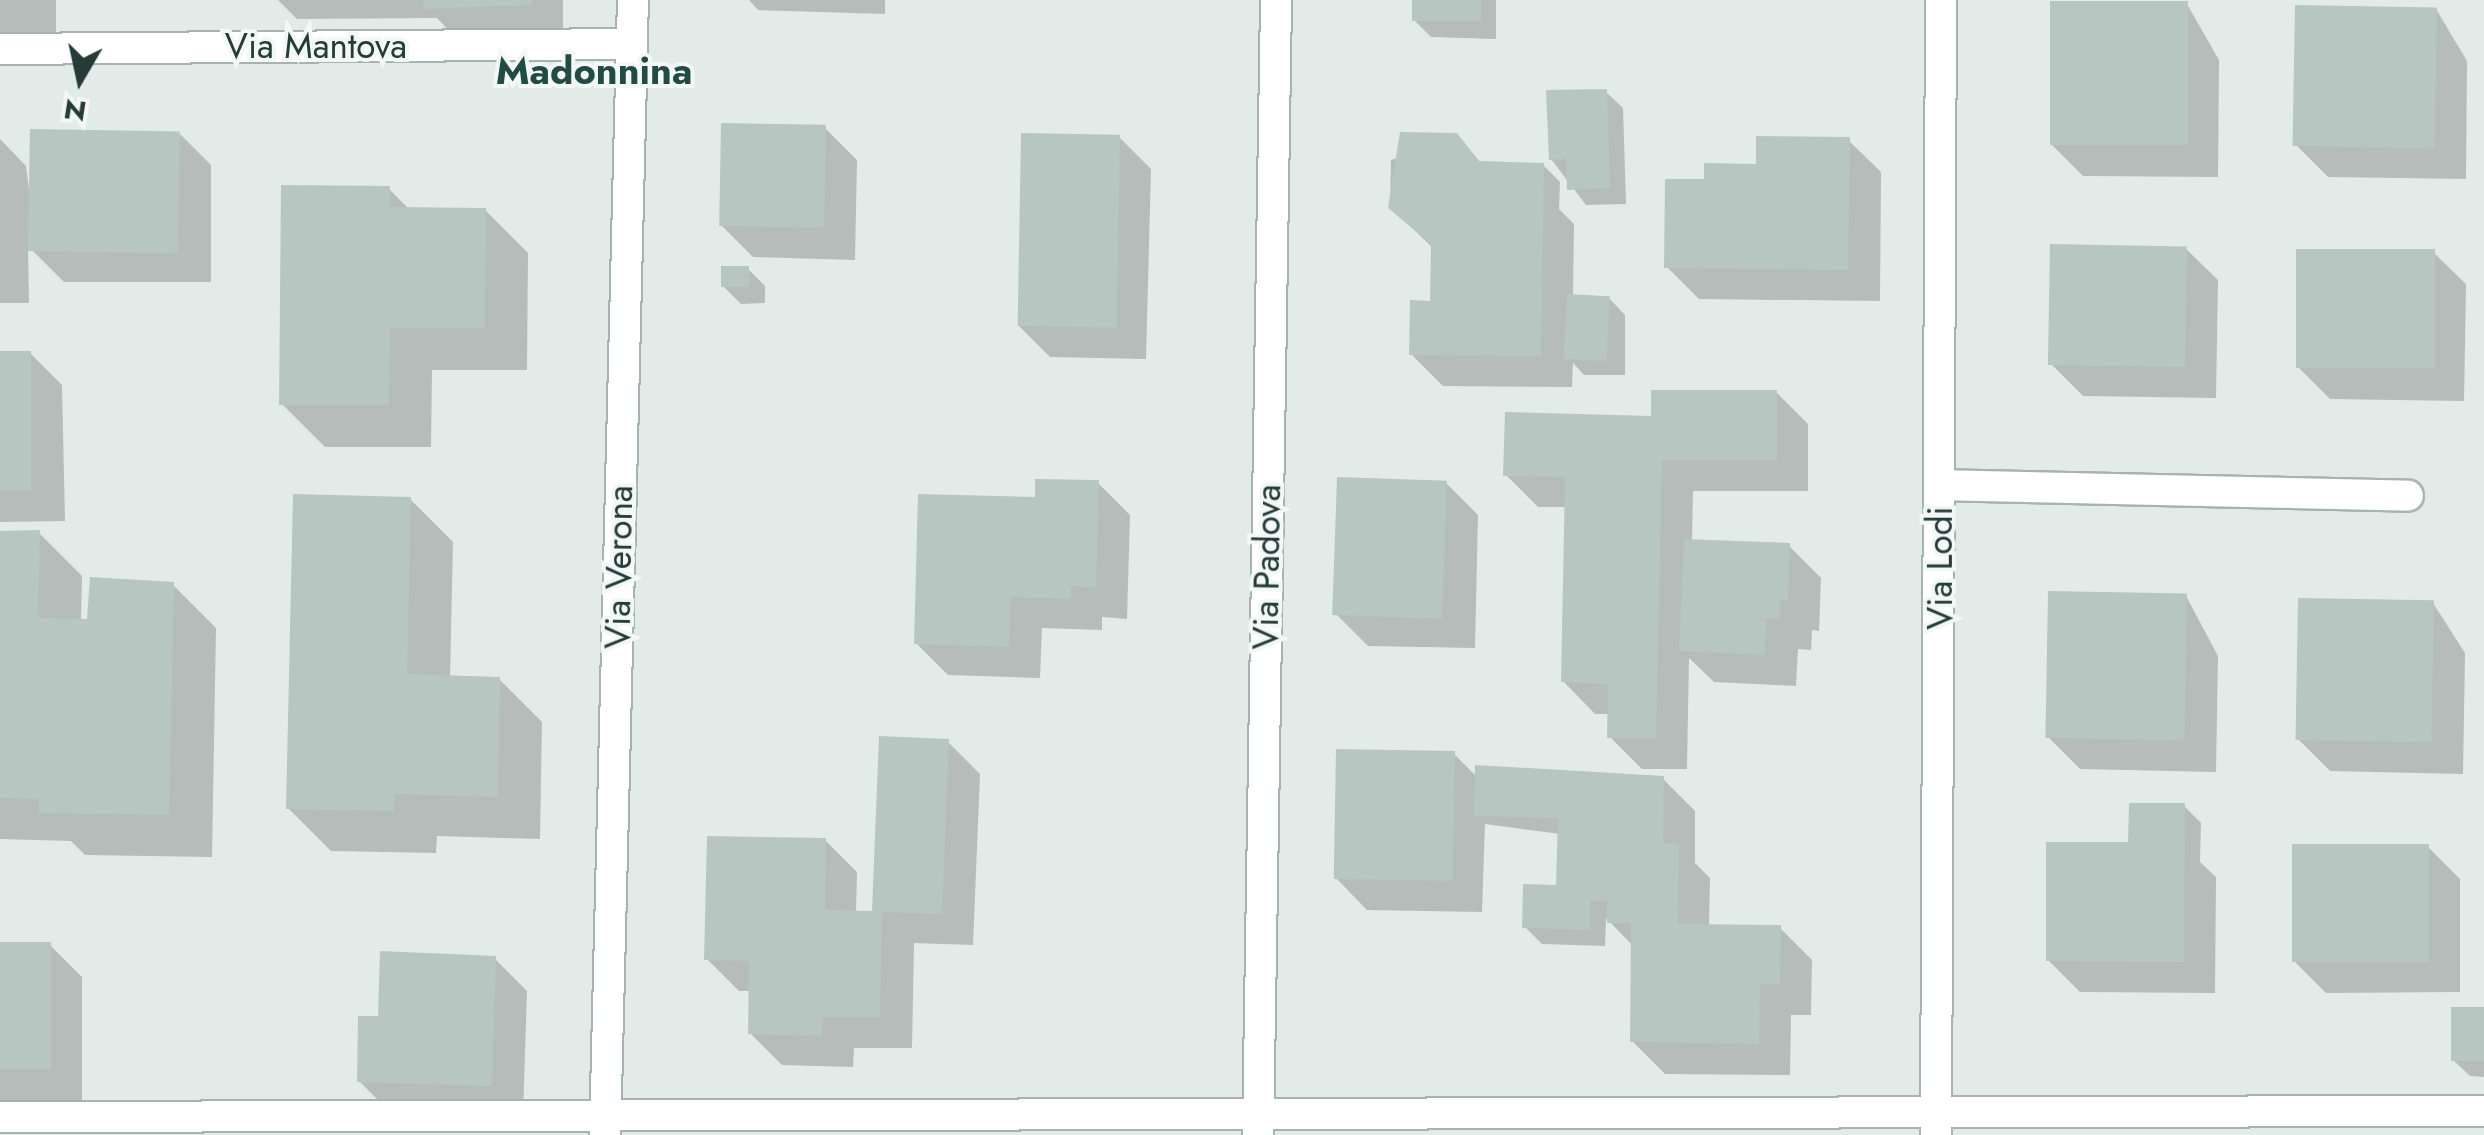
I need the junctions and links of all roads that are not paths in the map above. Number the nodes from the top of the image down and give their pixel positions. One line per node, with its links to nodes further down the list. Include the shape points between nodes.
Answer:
1 (633, 0): 4 (street, Via Verona)
2 (1276, 0): 11 (street, Via Padova)
3 (1942, 0): 6 (street, Via Lodi)
4 (632, 44): 5 (street, Via Mantova); 12 (street, Via Verona)
5 (0, 49)
6 (1941, 485): 7 (street); 10 (street, Via Lodi)
7 (2408, 496)
8 (2484, 1111): 10 (street)
9 (0, 1116): 12 (street)
10 (1936, 1122): 11 (street)
11 (1258, 1127): 12 (street)
12 (605, 1128)

